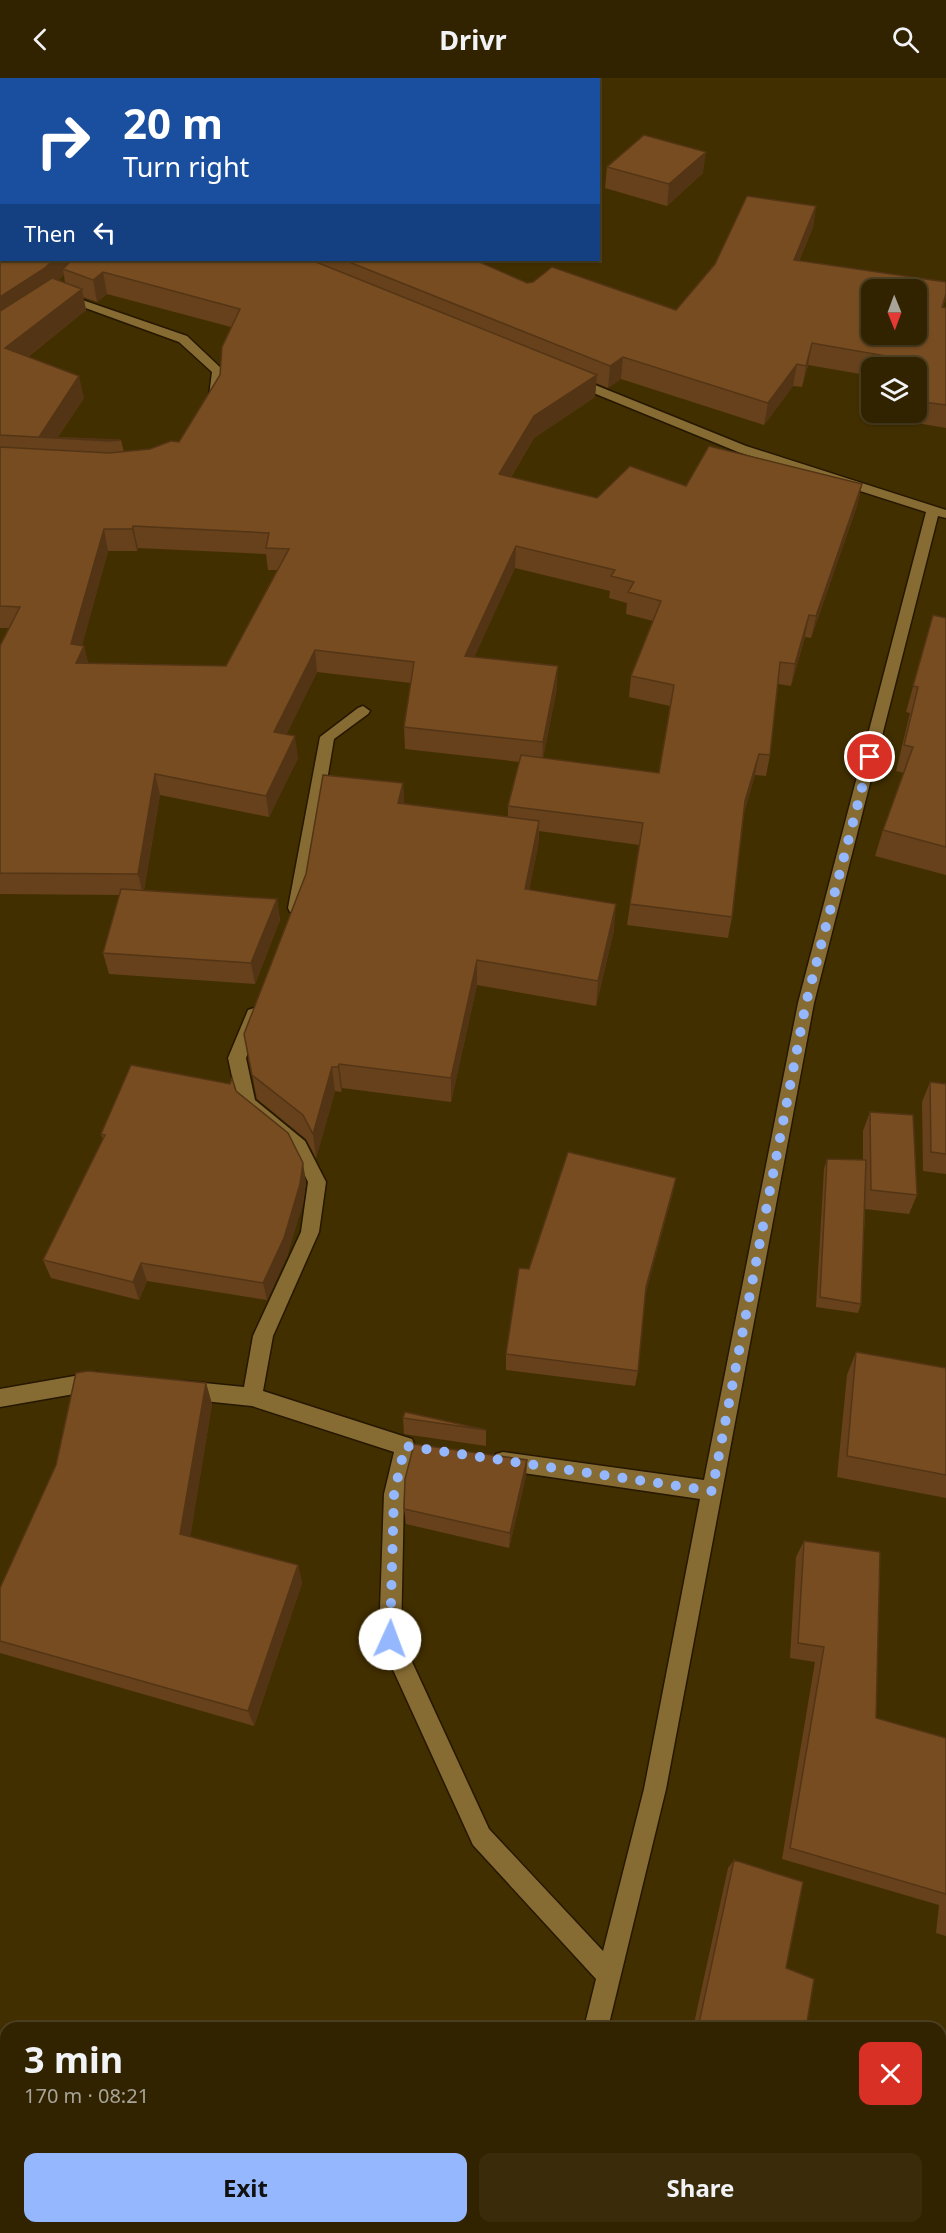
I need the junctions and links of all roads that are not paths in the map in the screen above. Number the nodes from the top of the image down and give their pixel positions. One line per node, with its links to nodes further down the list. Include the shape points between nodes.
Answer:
1 (55, 292): 3 (street, via 183,339 218,371 215,396)
2 (556, 373): 4 (street, via 742,449)
3 (205, 414)
4 (939, 513): 15 (street, via 806,1003)
5 (363, 711): 6 (street, via 327,737 299,899)
6 (291, 920)
7 (262, 994): 10 (street, via 237,1058 247,1104 299,1146 317,1182 310,1232 264,1336)
8 (121, 1383): 11 (street, via 97,1381)
9 (169, 1388): 10 (street)
10 (252, 1397): 12 (street)
11 (0, 1398)
12 (405, 1446): 13 (street); 16 (street, via 394,1494 390,1639 481,1837)
13 (429, 1450)
14 (488, 1458): 15 (street)
15 (712, 1491): 16 (street, via 655,1789)
16 (609, 1975): 17 (street)
17 (597, 2022)

